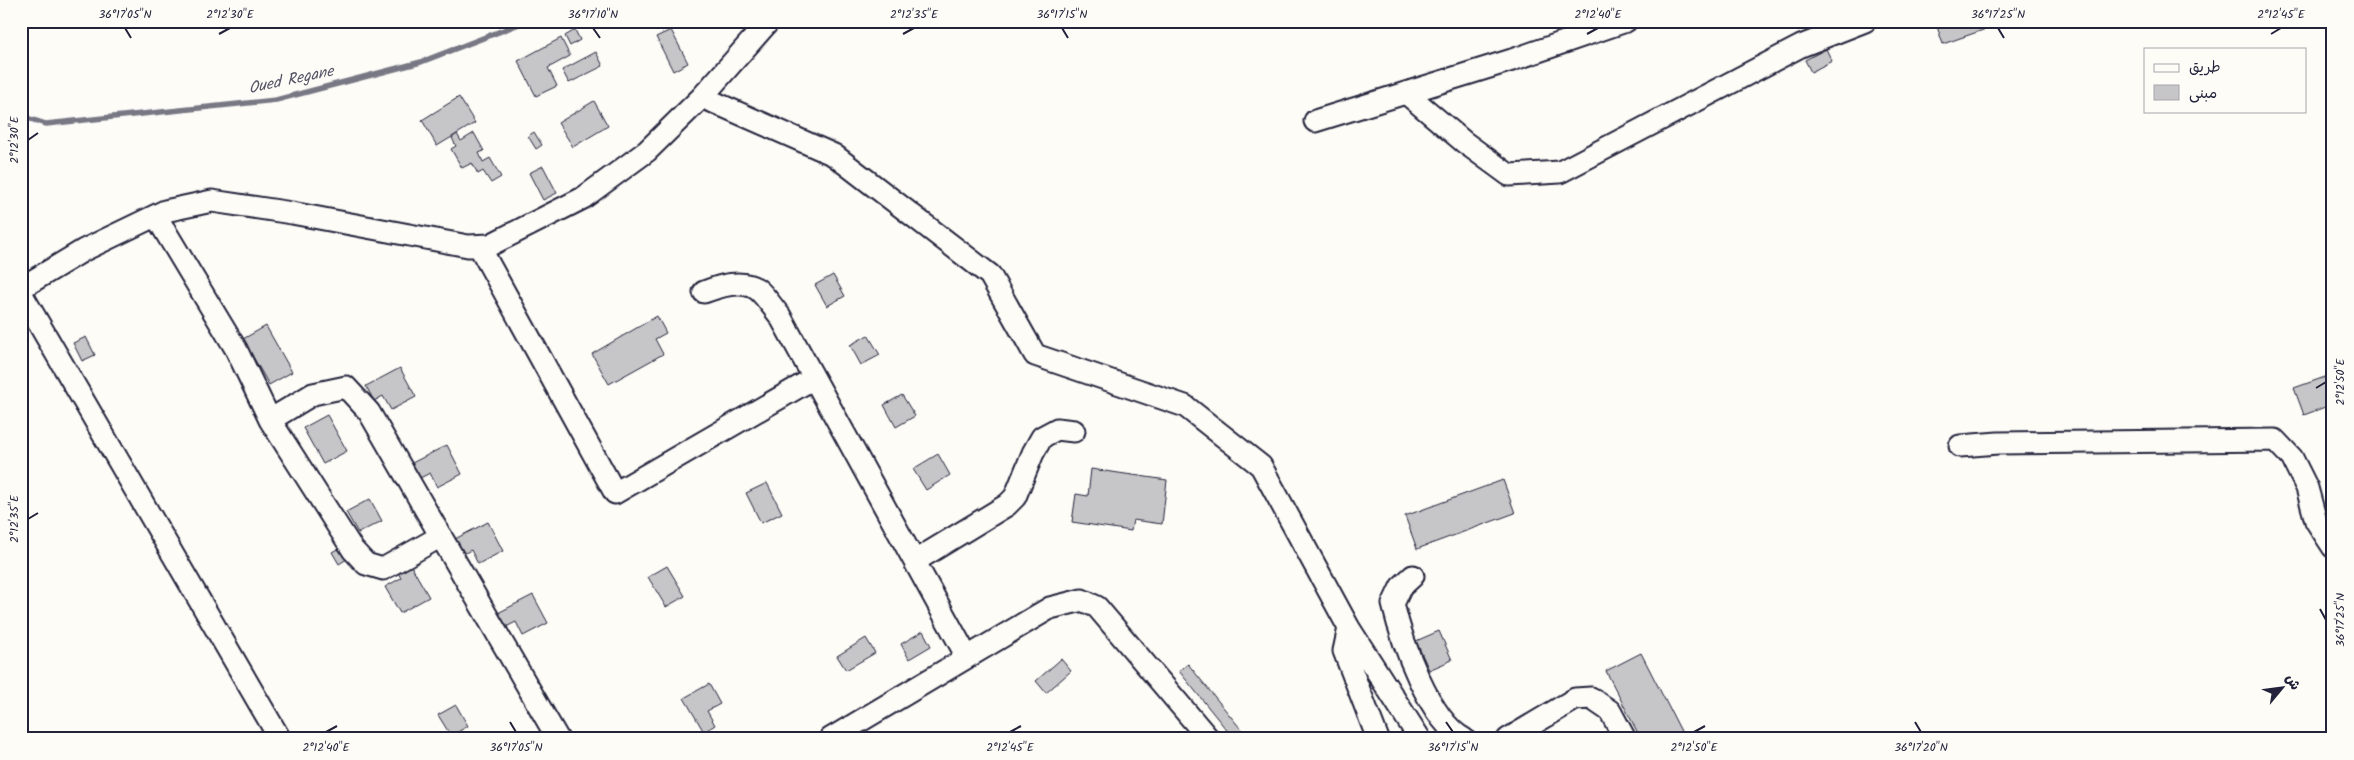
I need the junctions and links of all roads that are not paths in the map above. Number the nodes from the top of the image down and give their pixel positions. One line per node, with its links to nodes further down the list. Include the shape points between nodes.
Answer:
1 (769, 21): 5 (lane)
2 (1626, 21): 4 (lane)
3 (1866, 21): 4 (lane, via 1802,46 1560,172 1510,175 1464,142)
4 (1406, 93): 6 (lane)
5 (702, 96): 8 (lane, via 647,151 583,198 490,245); 20 (lane, via 834,155 990,275 1036,355 1185,406 1261,466)
6 (1315, 121)
7 (156, 216): 8 (lane, via 165,211 212,201); 9 (lane, via 84,250); 13 (lane, via 236,349)
8 (479, 246): 12 (lane, via 614,493)
9 (21, 288)
10 (704, 292): 12 (lane, via 722,285 737,284 757,289 780,316)
11 (21, 293): 22 (lane)
12 (814, 378): 18 (lane)
13 (270, 420): 16 (lane, via 353,550 366,564 382,569); 16 (lane, via 312,394 346,387 369,412)
14 (1074, 431): 18 (lane, via 1057,429 1042,437 1015,497 1007,505)
15 (1960, 446): 17 (lane, via 2275,440 2292,458 2307,488 2316,521)
16 (441, 536): 23 (lane)
17 (2333, 547)
18 (915, 561): 21 (lane)
19 (1413, 576): 28 (lane, via 1402,587 1393,604 1401,637 1424,689 1452,732)
20 (1349, 628): 26 (lane, via 1344,651); 27 (lane)
21 (967, 658): 24 (lane); 25 (lane, via 1050,608 1082,600 1097,607)
22 (280, 739)
23 (558, 739)
24 (830, 739)
25 (1209, 739)
26 (1378, 739)
27 (1420, 739)
28 (1464, 739)
29 (1508, 739): 30 (lane, via 1575,699 1591,698 1610,711)
30 (1625, 739)

